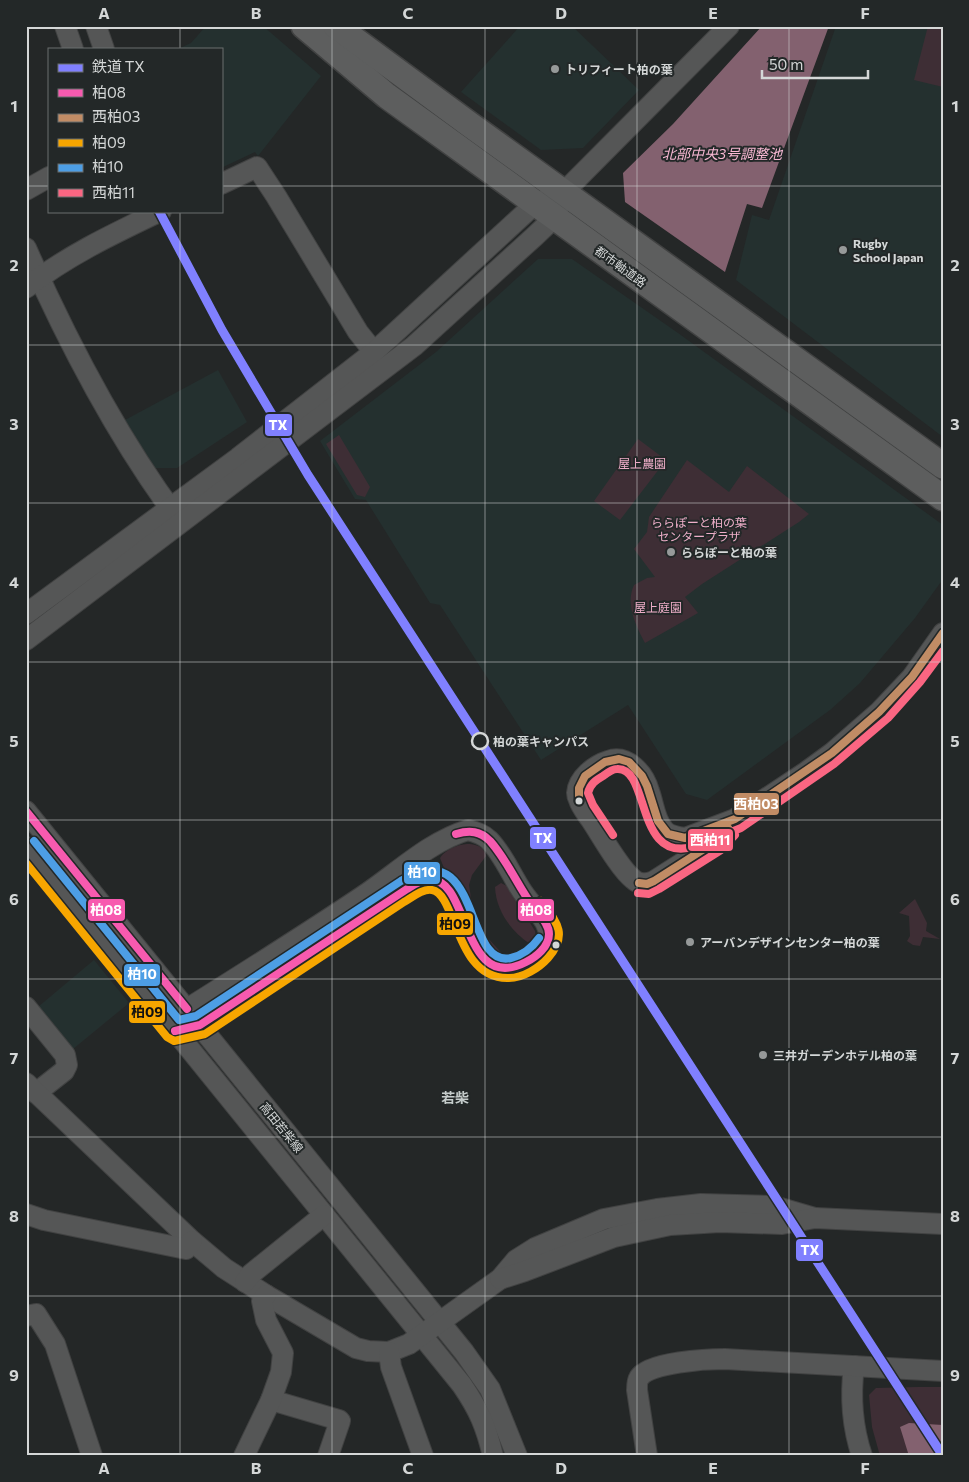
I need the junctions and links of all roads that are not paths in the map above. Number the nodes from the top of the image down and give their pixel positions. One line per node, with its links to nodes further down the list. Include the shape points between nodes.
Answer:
1 (65, 26): 6 (street)
2 (96, 26): 7 (street)
3 (304, 26): 12 (main road, 都市軸道路, via 387,96)
4 (336, 26): 11 (main road)
5 (729, 26): 11 (street)
6 (73, 48)
7 (104, 48)
8 (48, 178): 10 (street)
9 (222, 184): 16 (street, via 257,167 358,332)
10 (26, 190)
11 (564, 192): 12 (street); 17 (main road)
12 (545, 210): 16 (street); 18 (main road, 都市軸道路); 19 (street, via 414,346)
13 (159, 212): 15 (street, via 79,253)
14 (26, 248): 15 (street)
15 (33, 283): 19 (street, via 75,351 110,417)
16 (374, 352): 19 (street, via 238,458)
17 (943, 466)
18 (943, 498)
19 (176, 516): 20 (street); 22 (street)
20 (26, 614)
21 (943, 633): 24 (street, via 912,677 853,736)
22 (26, 640)
23 (26, 811): 29 (street, 高田若柴線)
24 (735, 819): 24 (street, via 715,842 654,881 638,883 628,875 579,801 578,792 592,770 619,758 632,765 644,779 654,813 667,833 684,838)
25 (438, 844): 27 (street, via 435,855); 27 (street, via 468,830 487,838 549,929 547,944 526,963 512,970 492,965 472,942 452,895); 29 (street)
26 (26, 847): 31 (street, 高田若柴線)
27 (442, 882): 30 (street, via 420,881)
28 (26, 1007): 32 (street, via 66,1055 67,1065 64,1071)
29 (187, 1009): 30 (street, 高田若柴線); 31 (street)
30 (200, 1025): 31 (street); 40 (street, 高田若柴線)
31 (174, 1031): 34 (street, 高田若柴線)
32 (31, 1088): 36 (street)
33 (26, 1214): 36 (street, via 186,1249)
34 (324, 1216): 37 (street, via 250,1274); 41 (street, 高田若柴線)
35 (943, 1224): 40 (street, via 815,1218 782,1224 720,1222 660,1227 614,1237 500,1279)
36 (192, 1241): 37 (street)
37 (245, 1282): 38 (street)
38 (266, 1295): 42 (street, via 356,1348); 45 (street, via 262,1301 266,1320 283,1353 281,1372)
39 (26, 1316): 47 (street, via 36,1314 55,1344)
40 (440, 1321): 41 (street); 51 (street, 高田若柴線, via 490,1389)
41 (422, 1335): 42 (street); 50 (street, 高田若柴線, via 476,1404 487,1429)
42 (389, 1352): 49 (street, via 391,1367)
43 (854, 1366): 44 (street); 52 (street, via 706,1359 653,1369 642,1374 637,1385); 53 (street, via 852,1405)
44 (943, 1371)
45 (270, 1400): 46 (street); 48 (street, via 339,1420)
46 (247, 1455)
47 (92, 1456)
48 (328, 1456)
49 (423, 1456)
50 (492, 1456)
51 (517, 1456)
52 (646, 1456)
53 (862, 1456)

